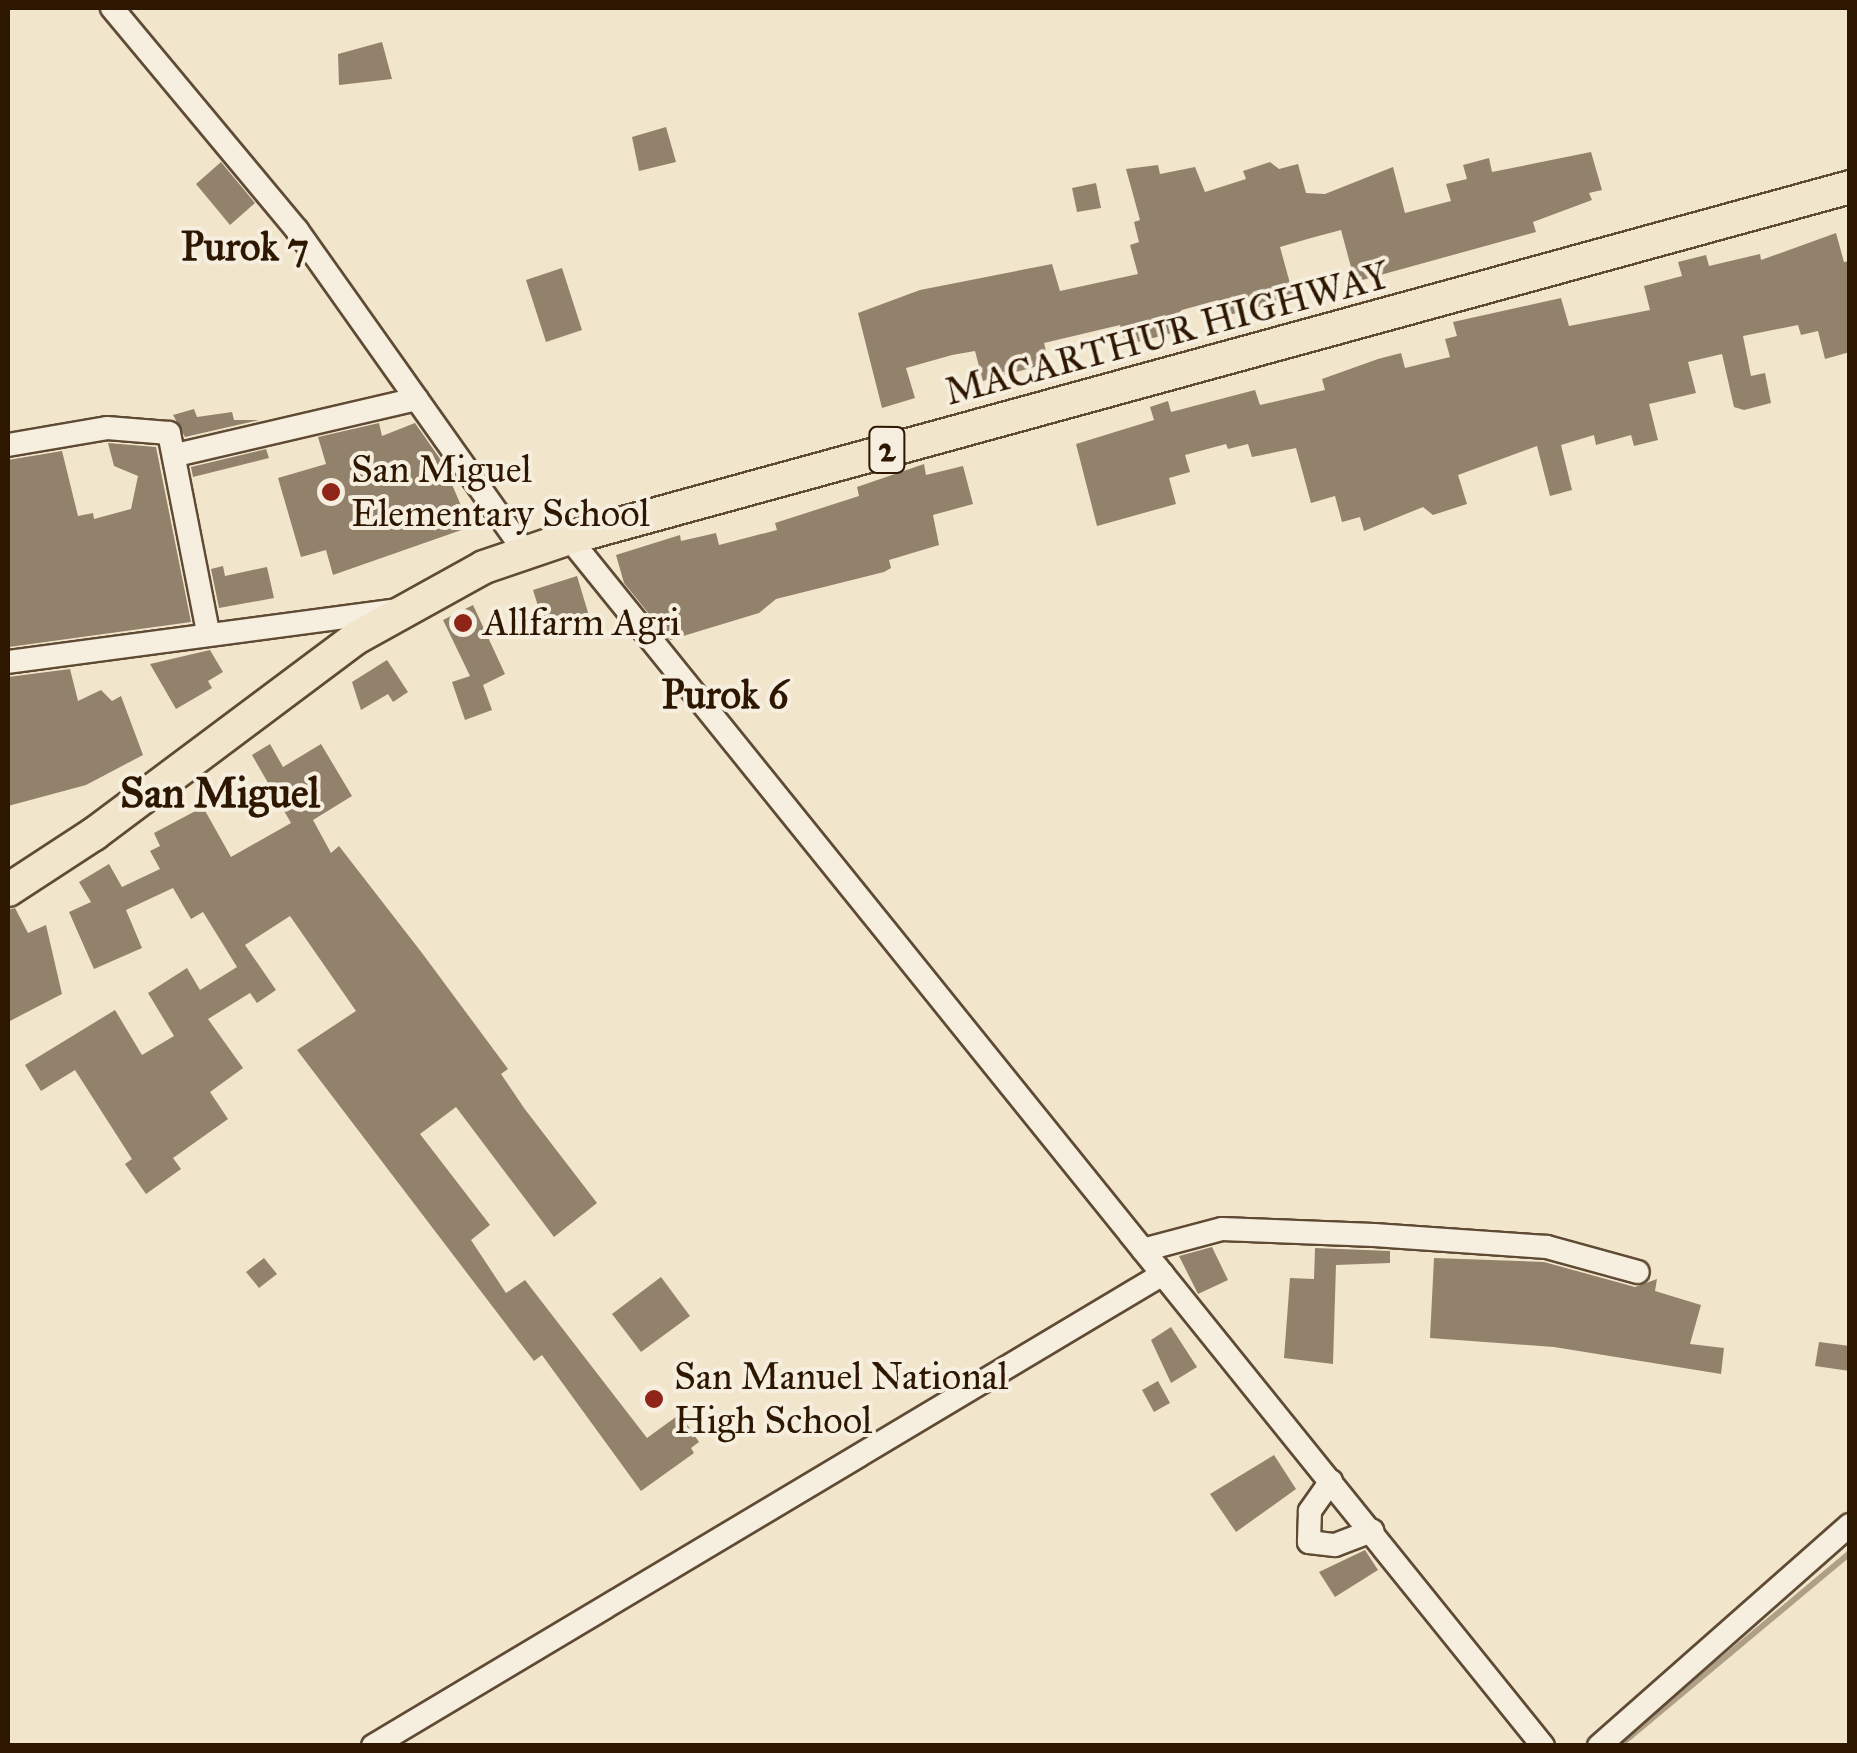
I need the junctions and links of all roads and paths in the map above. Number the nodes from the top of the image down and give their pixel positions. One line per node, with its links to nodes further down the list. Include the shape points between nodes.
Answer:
1 (112, 8): 3 (street, via 297,230)
2 (1850, 188): 6 (highway, MACARTHUR HIGHWAY / 2)
3 (417, 399): 5 (street); 7 (street)
4 (8, 445): 5 (street, via 107,428 155,428 169,433)
5 (176, 455): 9 (street)
6 (569, 538): 7 (highway, MACARTHUR HIGHWAY / 2); 12 (street)
7 (524, 552): 8 (highway, MACARTHUR HIGHWAY / 2)
8 (400, 610): 9 (street); 11 (highway, MACARTHUR HIGHWAY / 2)
9 (208, 631): 10 (street)
10 (8, 662)
11 (8, 890)
12 (1143, 1250): 13 (street, via 1222,1228 1336,1233 1547,1247); 14 (street)
13 (1638, 1272)
14 (1163, 1274): 15 (street); 18 (street)
15 (1331, 1481): 17 (street); 17 (street, via 1310,1511 1309,1542 1334,1544)
16 (1850, 1525): 20 (street)
17 (1372, 1531): 19 (street)
18 (372, 1746)
19 (1543, 1746)
20 (1599, 1746)

